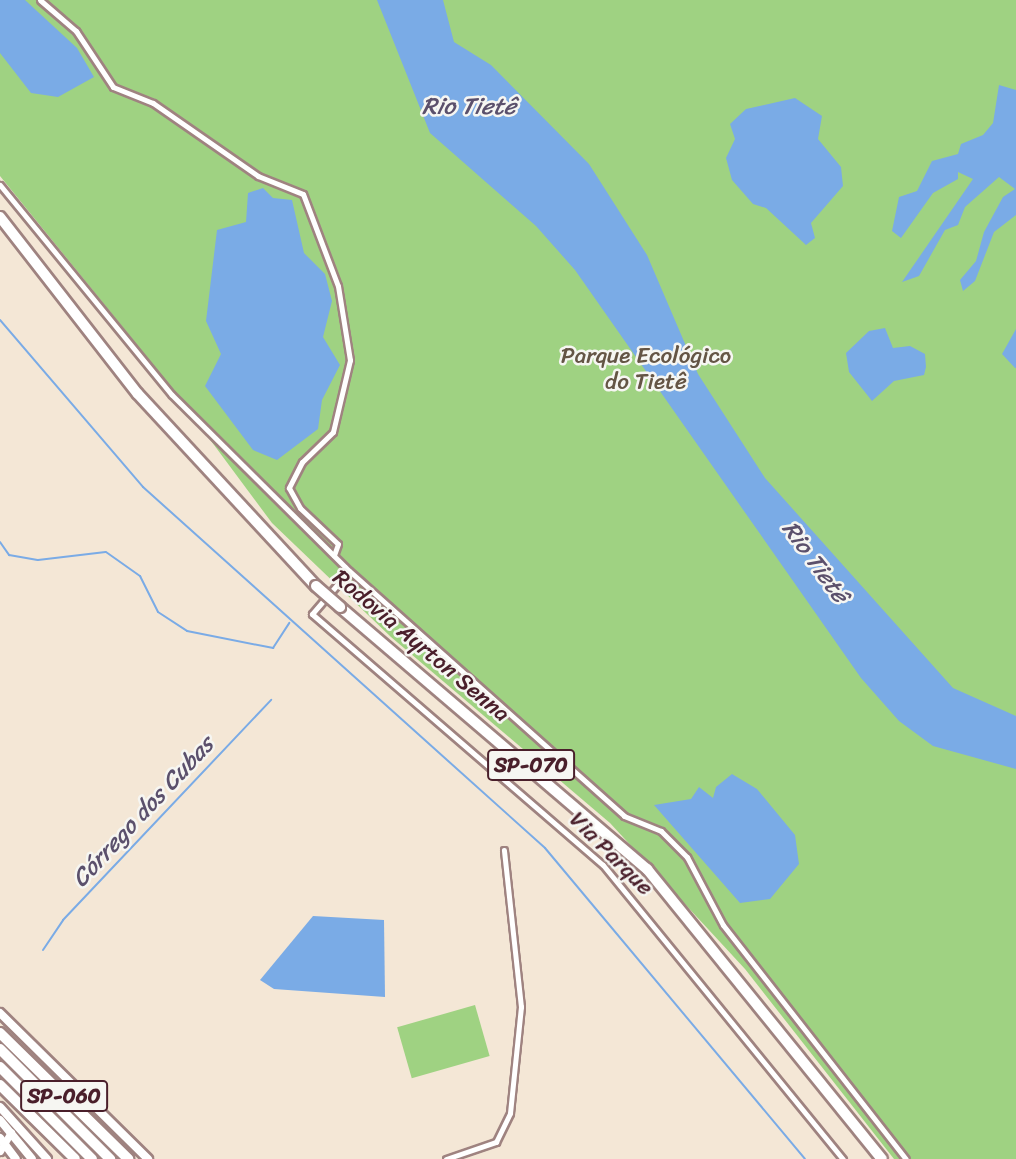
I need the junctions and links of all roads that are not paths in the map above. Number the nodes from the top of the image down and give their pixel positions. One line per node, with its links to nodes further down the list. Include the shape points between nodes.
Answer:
1 (40, 0): 4 (street, via 76,31 113,87 153,103 258,176 303,194 338,286 350,360 333,432 302,462 289,488 300,508 338,544)
2 (0, 185): 4 (street, via 155,376)
3 (0, 217): 26 (highway, Rodovia Ayrton Senna / SP-070, bridge, via 138,394 316,586 647,869)
4 (334, 555): 5 (street)
5 (349, 571): 25 (street, Via Parque, via 312,614 603,865); 27 (street, via 624,816 661,831 687,857 723,925)
6 (504, 850): 24 (street, via 521,1007 510,1113 496,1142)
7 (0, 1013): 23 (main road)
8 (0, 1033): 22 (highway, SP-060)
9 (0, 1049): 21 (highway, SP-060)
10 (0, 1067): 20 (highway, SP-060)
11 (0, 1085): 19 (highway, SP-060)
12 (0, 1107): 18 (main road)
13 (0, 1120): 14 (main road)
14 (11, 1132): 15 (street); 17 (main road)
15 (2, 1144): 16 (main road)
16 (16, 1159)
17 (32, 1159)
18 (47, 1159)
19 (75, 1159)
20 (92, 1159)
21 (110, 1159)
22 (128, 1159)
23 (148, 1159)
24 (446, 1159)
25 (843, 1159)
26 (882, 1159)
27 (906, 1159)

